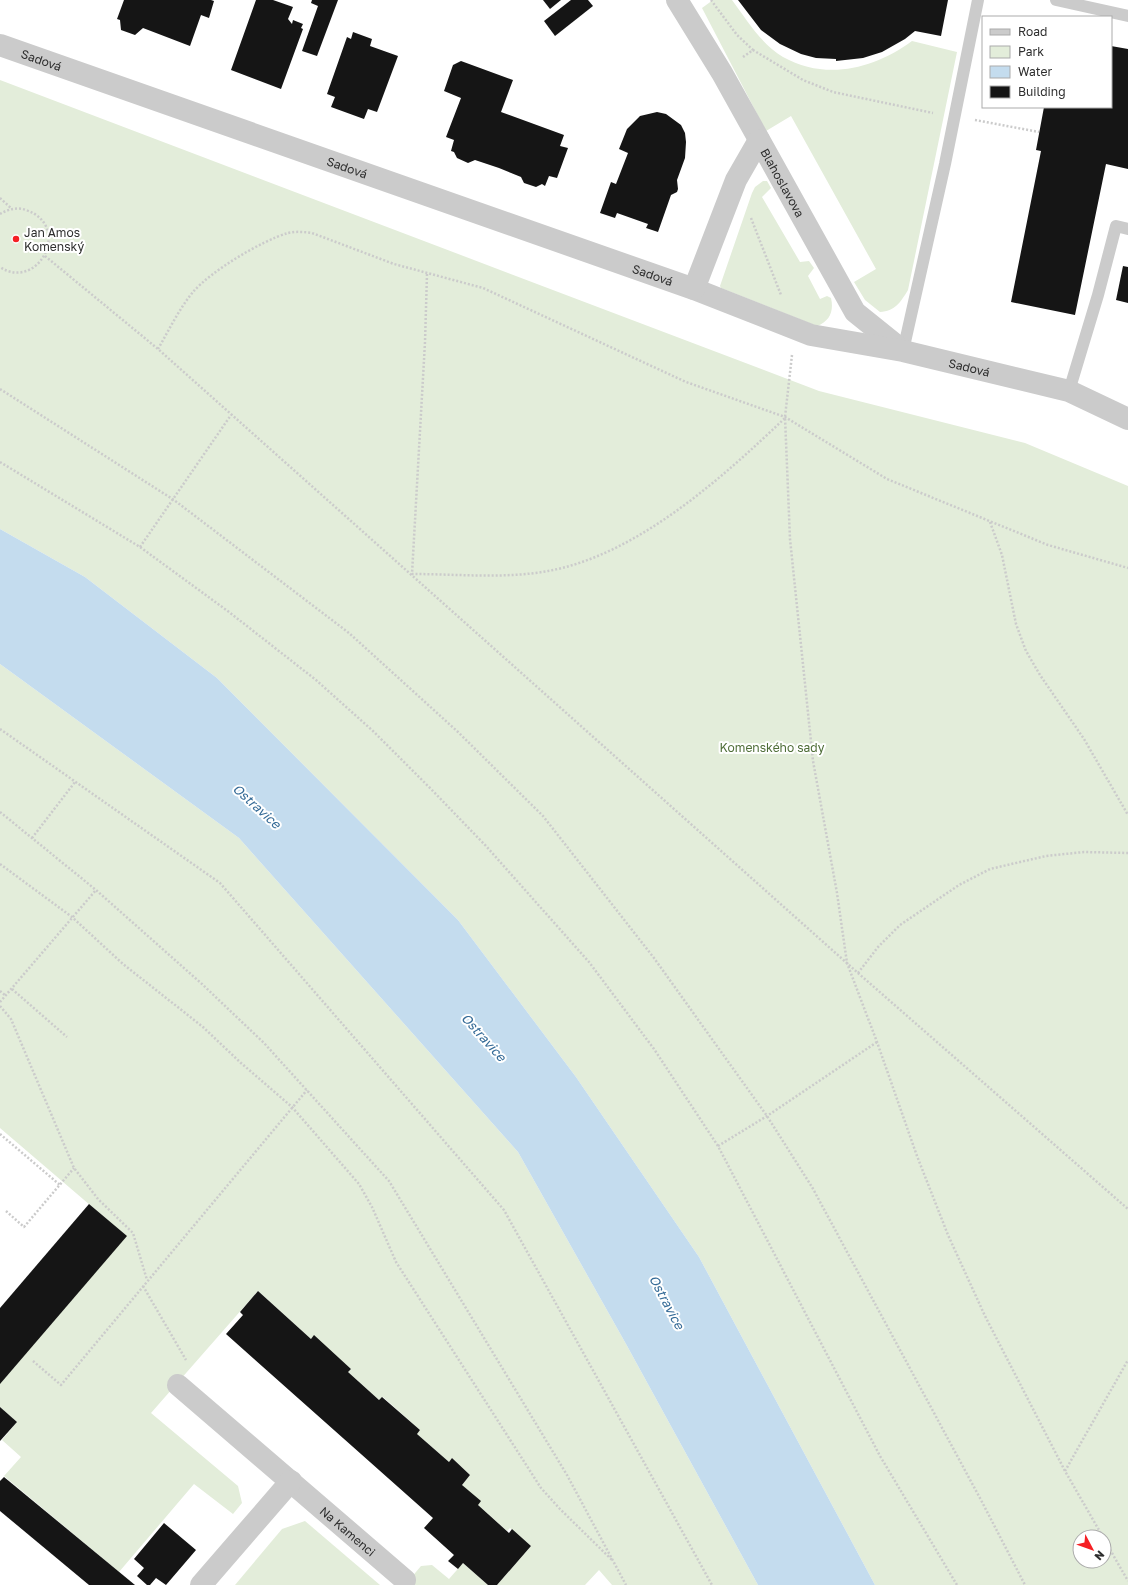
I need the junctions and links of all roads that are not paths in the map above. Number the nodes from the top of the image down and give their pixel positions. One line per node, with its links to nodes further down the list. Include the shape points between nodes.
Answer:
1 (677, 0): 6 (street, Blahoslavova, via 722,72)
2 (978, 0): 9 (lane)
3 (1056, 0): 4 (lane)
4 (1128, 16)
5 (0, 45): 8 (street, Sadová)
6 (759, 140): 8 (street, via 736,180); 9 (street, Blahoslavova, via 855,312)
7 (1128, 229): 10 (lane, via 1116,226)
8 (694, 289): 9 (street, Sadová, via 811,335)
9 (903, 351): 10 (street, Sadová)
10 (1069, 391): 11 (street, Sadová)
11 (1128, 419)
12 (178, 1385): 13 (street, Na Kamenci)
13 (291, 1481): 14 (street, Na Kamenci); 15 (street)
14 (405, 1580)
15 (201, 1585)

